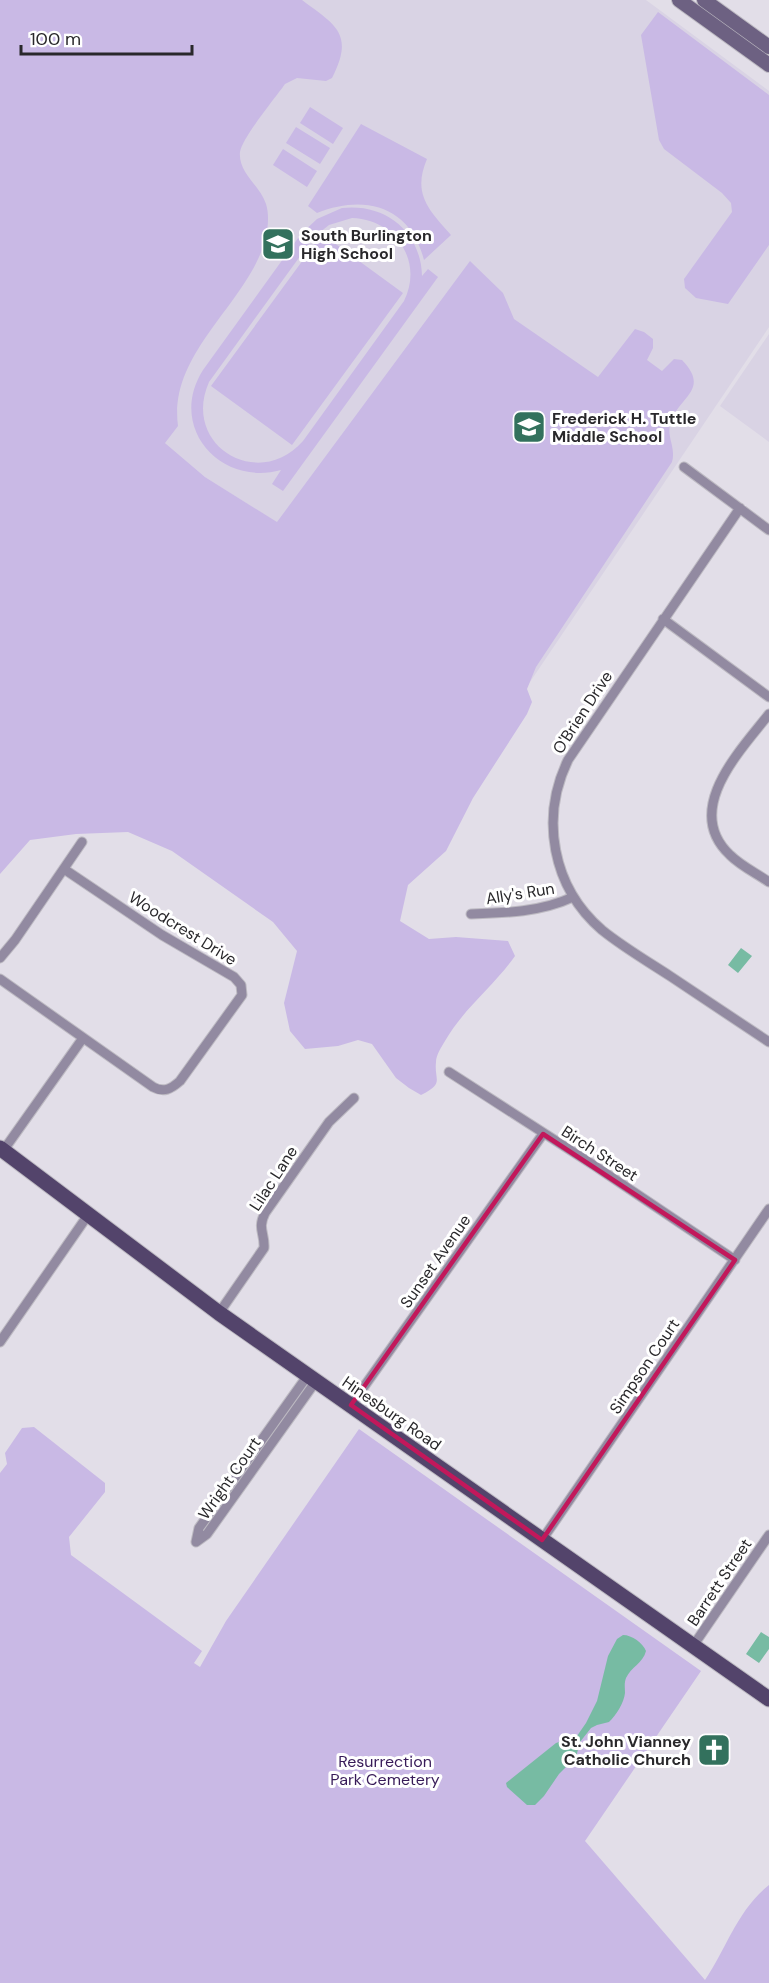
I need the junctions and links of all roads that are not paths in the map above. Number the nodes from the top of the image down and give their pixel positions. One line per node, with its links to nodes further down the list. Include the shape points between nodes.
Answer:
1 (679, 0): 4 (main road)
2 (704, 0): 3 (main road)
3 (769, 47)
4 (769, 65)
5 (684, 466): 6 (street)
6 (740, 508): 7 (street); 8 (street, O'Brien Drive)
7 (769, 530)
8 (663, 619): 9 (street); 14 (street, O'Brien Drive, via 579,741 559,781 553,837 558,864)
9 (769, 697)
10 (769, 714): 13 (street, via 726,772 716,792 712,815 717,837 730,855)
11 (82, 842): 12 (street)
12 (64, 868): 16 (street); 18 (street, Woodcrest Drive, via 162,935 234,977 243,991 180,1081 170,1089 153,1088)
13 (769, 882)
14 (573, 897): 15 (street, Ally's Run, via 546,907); 19 (street, O'Brien Drive, via 615,940)
15 (471, 915)
16 (0, 958)
17 (0, 979): 18 (street, Woodcrest Drive)
18 (82, 1038): 23 (street)
19 (769, 1042)
20 (448, 1072): 22 (street, Birch Street)
21 (354, 1098): 27 (street, Lilac Lane, via 329,1122 265,1213 260,1230 264,1248)
22 (543, 1134): 26 (street, Birch Street); 31 (street, Sunset Avenue)
23 (2, 1150): 25 (main road, Hinesburg Road)
24 (769, 1209): 26 (street, Simpson Court)
25 (88, 1215): 27 (main road, Hinesburg Road); 28 (street)
26 (735, 1260): 33 (street, Simpson Court)
27 (219, 1313): 30 (main road, Hinesburg Road)
28 (3, 1331): 29 (street)
29 (0, 1342)
30 (312, 1378): 30 (street, Wright Court, via 199,1528 196,1542 207,1534); 31 (main road, Hinesburg Road)
31 (351, 1405): 33 (main road, Hinesburg Road)
32 (769, 1535): 34 (street, Barrett Street)
33 (542, 1540): 34 (main road, Hinesburg Road)
34 (693, 1646): 35 (main road, Hinesburg Road)
35 (769, 1699)

